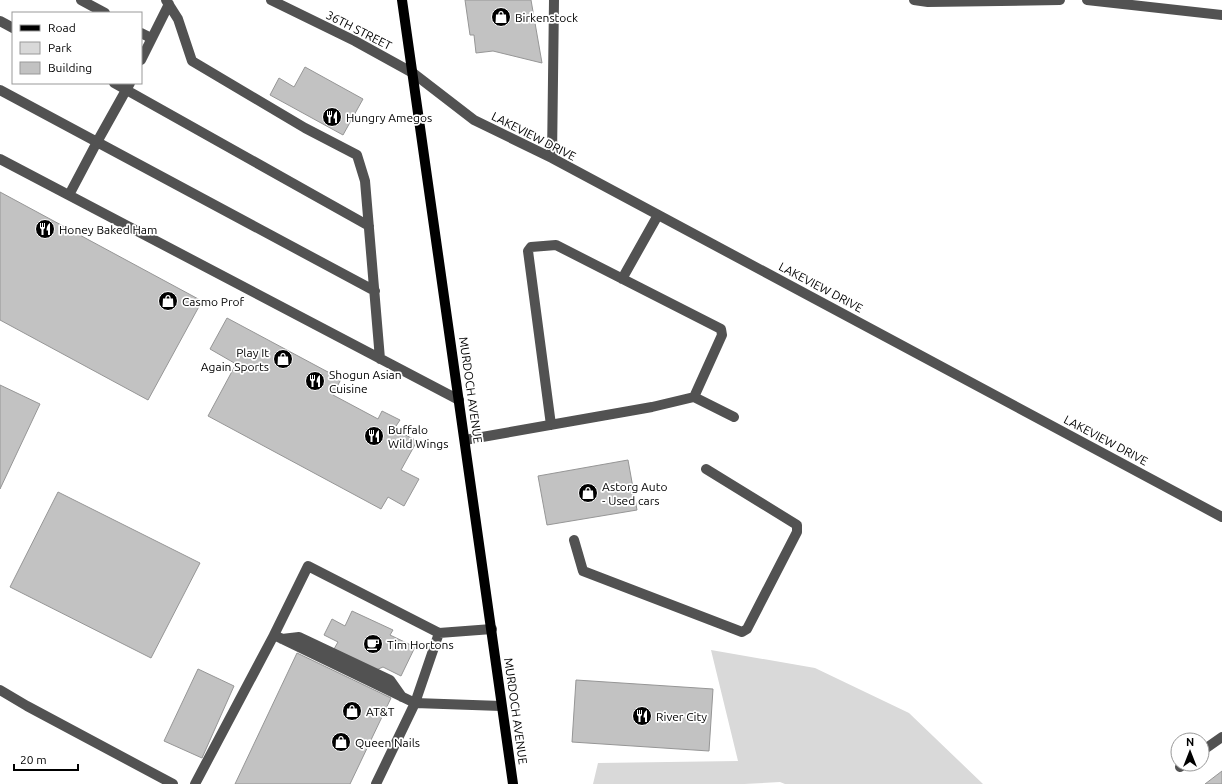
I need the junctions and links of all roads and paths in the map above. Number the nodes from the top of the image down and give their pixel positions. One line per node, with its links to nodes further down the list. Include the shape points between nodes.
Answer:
1 (80, 0): 9 (street)
2 (271, 0): 16 (street, 36TH STREET)
3 (402, 0): 16 (main road, MURDOCH AVENUE)
4 (554, 0): 21 (street)
5 (914, 0): 6 (street)
6 (1060, 0)
7 (1086, 0): 10 (street)
8 (168, 2): 14 (street); 25 (street, via 178,18 192,60 305,128 357,155 365,181)
9 (103, 12)
10 (1222, 15)
11 (0, 21): 12 (street)
12 (12, 27)
13 (142, 34): 14 (street)
14 (151, 38): 15 (street)
15 (142, 58)
16 (413, 73): 21 (street, LAKEVIEW DRIVE, via 474,120); 30 (main road, MURDOCH AVENUE)
17 (118, 84): 18 (street)
18 (128, 87): 20 (street); 25 (street)
19 (0, 90): 20 (street)
20 (97, 142): 23 (street); 27 (street)
21 (552, 158): 24 (street, LAKEVIEW DRIVE)
22 (0, 159): 23 (street)
23 (69, 195): 28 (street)
24 (658, 216): 26 (street); 35 (street, LAKEVIEW DRIVE)
25 (369, 226): 27 (street)
26 (622, 279): 29 (street, via 721,329 722,335); 32 (street, via 556,245 531,247 528,251)
27 (374, 291): 28 (street)
28 (380, 359): 30 (street)
29 (694, 397): 31 (street); 32 (street)
30 (460, 400): 33 (main road, MURDOCH AVENUE)
31 (734, 417)
32 (550, 425): 33 (street)
33 (465, 440): 37 (main road, MURDOCH AVENUE)
34 (706, 469): 36 (street, via 797,525 797,532 746,629 742,632 584,571)
35 (1222, 517)
36 (574, 540)
37 (492, 629): 38 (street); 42 (main road, MURDOCH AVENUE)
38 (439, 633): 39 (street, via 308,566); 41 (street)
39 (278, 637): 41 (street); 46 (street)
40 (0, 690): 45 (street)
41 (416, 704): 42 (street); 47 (street)
42 (501, 706): 48 (main road, MURDOCH AVENUE)
43 (1222, 737): 44 (street)
44 (1210, 745)
45 (173, 784)
46 (195, 784)
47 (376, 784)
48 (513, 784)

